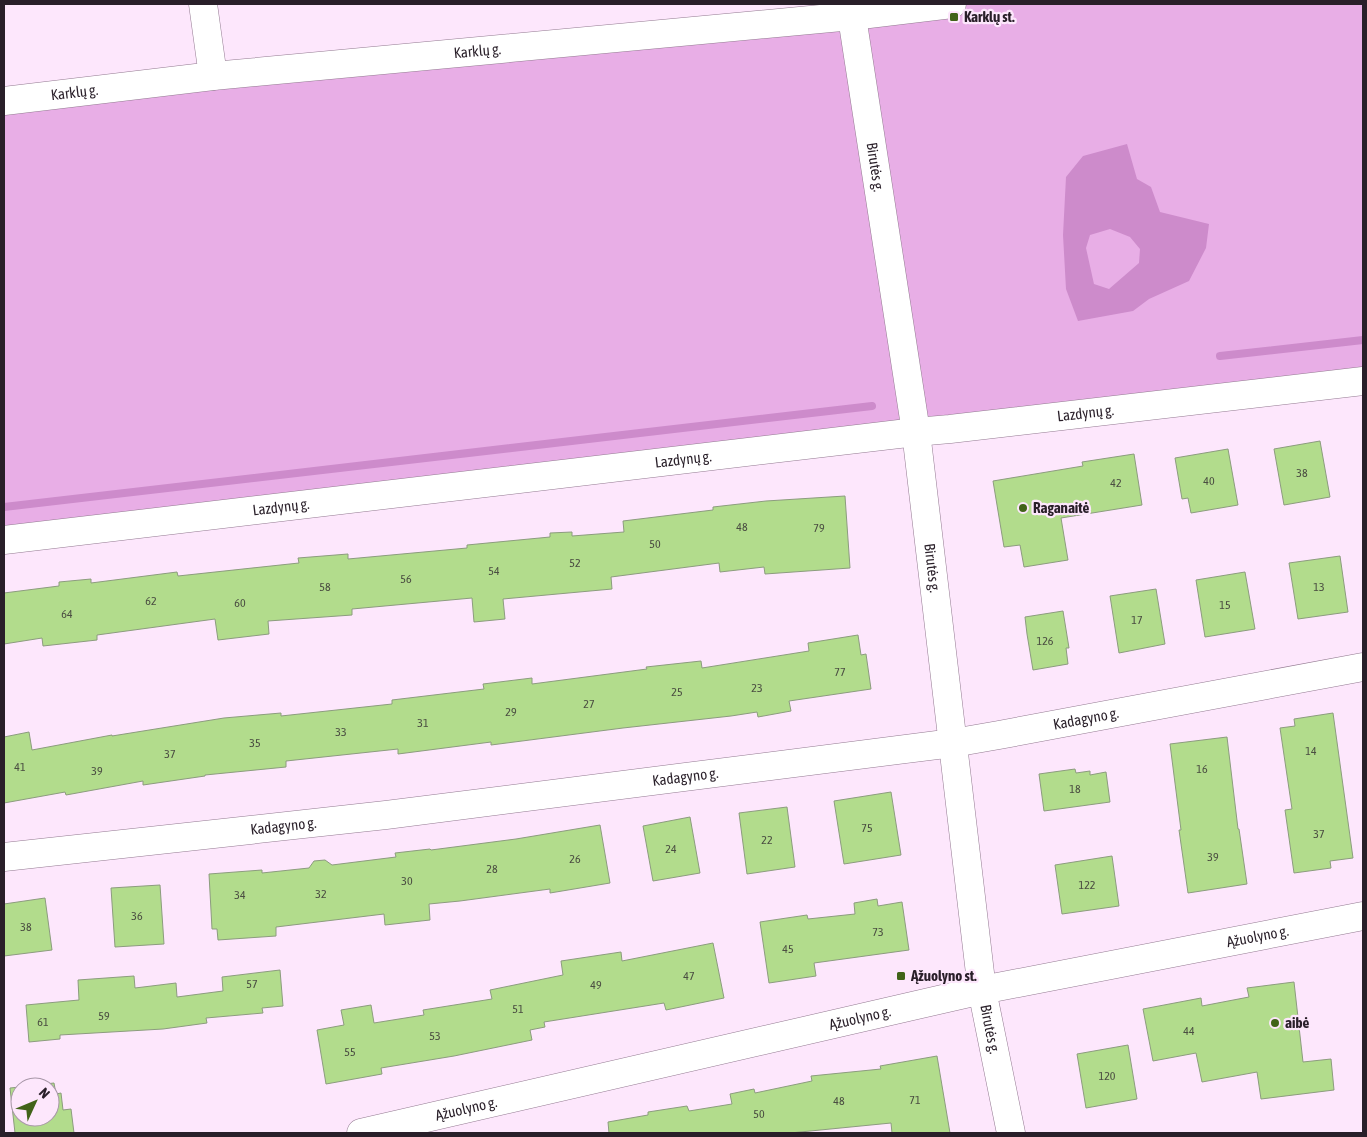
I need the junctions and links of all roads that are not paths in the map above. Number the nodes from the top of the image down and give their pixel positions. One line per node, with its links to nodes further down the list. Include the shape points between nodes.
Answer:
1 (203, 4): 4 (street)
2 (952, 4): 3 (street, Karklų g.)
3 (851, 10): 4 (street, Karklų g.); 7 (street, Birutės g.)
4 (214, 76): 5 (street, Karklų g.)
5 (4, 101)
6 (1363, 381): 7 (street, Lazdynų g.)
7 (916, 432): 8 (street, Lazdynų g.); 10 (street, Birutės g.)
8 (4, 540)
9 (1363, 667): 10 (street, Kadagyno g.)
10 (952, 743): 11 (street, Kadagyno g., via 386,815); 13 (street, Birutės g.)
11 (4, 857)
12 (1363, 916): 13 (street, Ąžuolyno g.)
13 (982, 990): 14 (street, Ąžuolyno g.); 15 (street, Birutės g.)
14 (361, 1133)
15 (1011, 1133)

